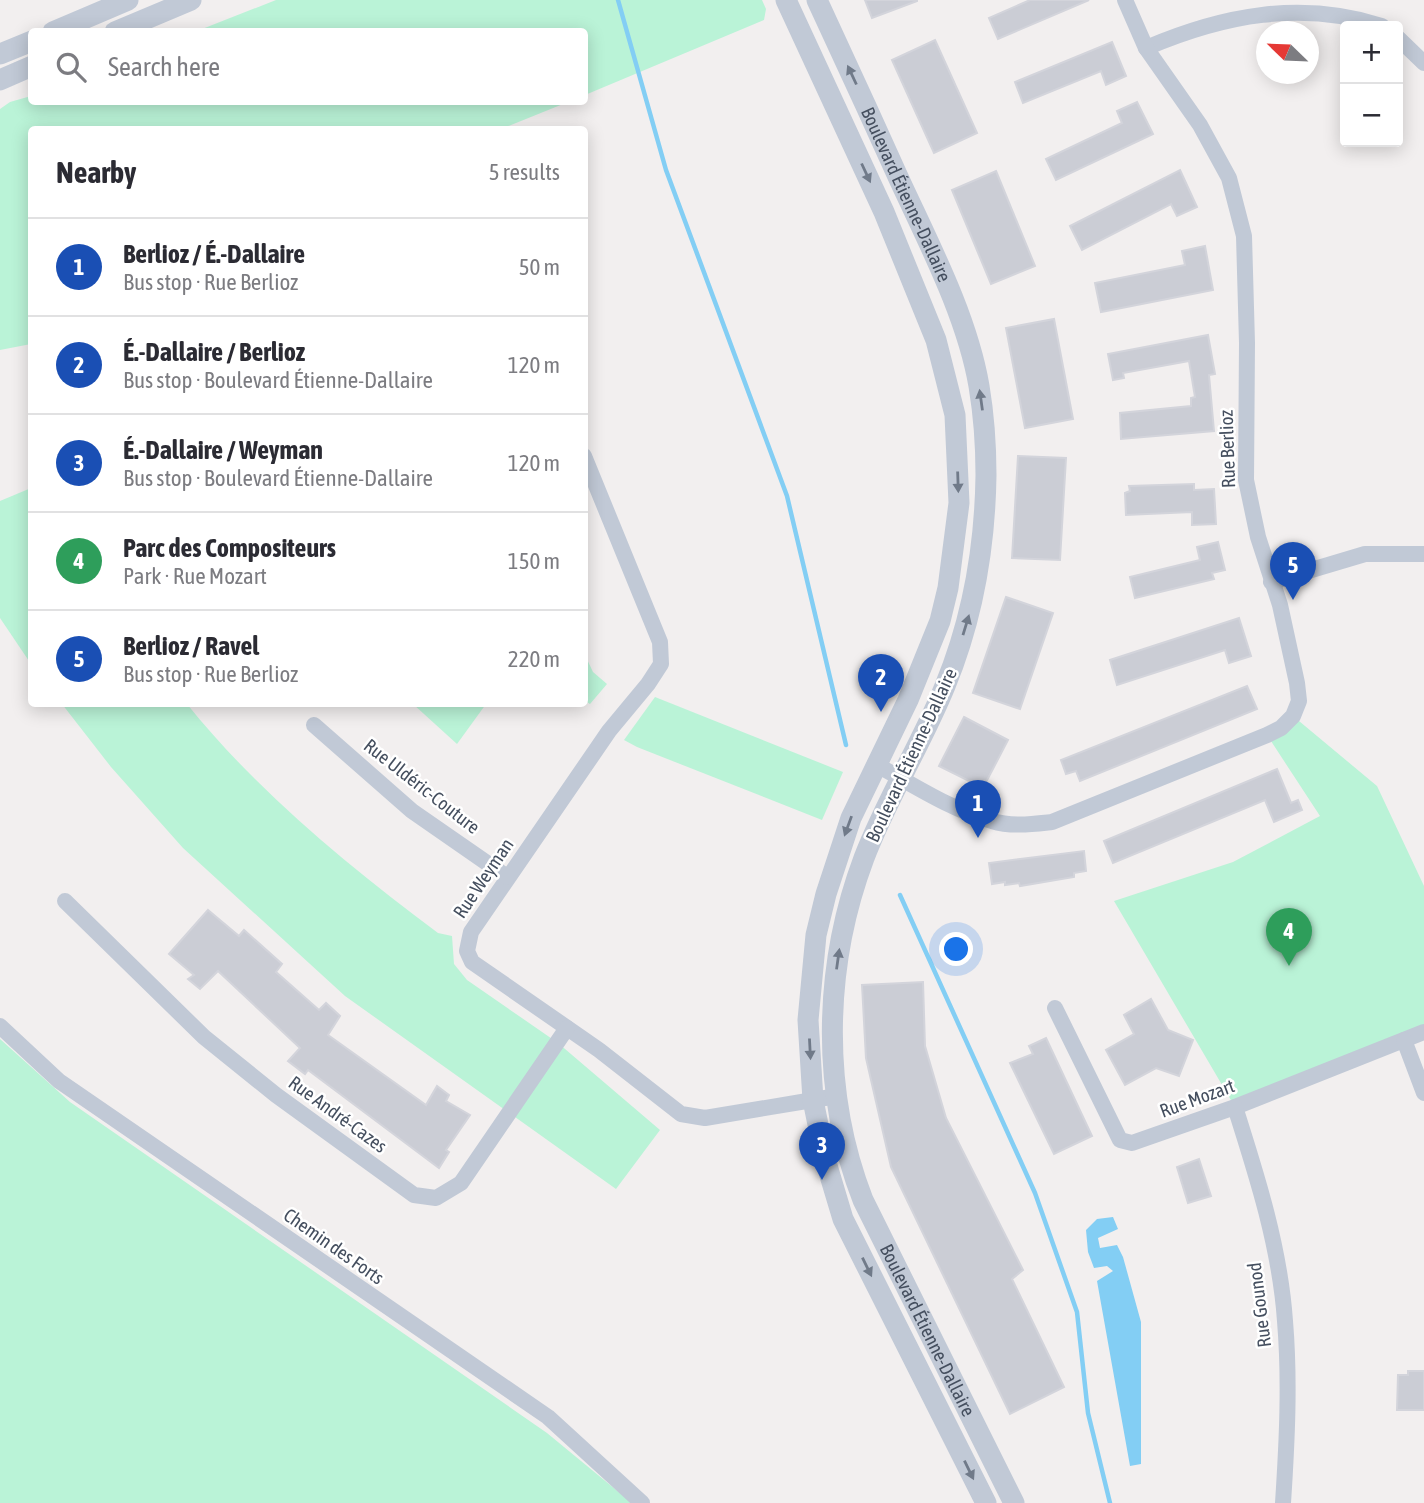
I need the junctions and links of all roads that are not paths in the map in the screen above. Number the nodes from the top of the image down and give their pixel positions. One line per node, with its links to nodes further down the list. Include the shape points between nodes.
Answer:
1 (128, 0): 8 (street)
2 (191, 0): 9 (street)
3 (786, 0): 21 (street, Boulevard Étienne-Dallaire, one-way to 21, via 922,304 955,415 959,503 948,588 926,661)
4 (817, 0): 22 (street, Boulevard Étienne-Dallaire, one-way to 4, via 945,687 972,604 984,520 985,432 963,329)
5 (1125, 0): 12 (street, Rue Berlioz)
6 (1335, 3): 7 (street); 12 (street, via 1289,2 1231,11)
7 (1373, 21)
8 (62, 28)
9 (124, 28)
10 (28, 43): 13 (street)
11 (1403, 43): 14 (street)
12 (1146, 48): 19 (street, Rue Berlioz, via 1200,125 1229,178 1244,236 1246,480)
13 (0, 54)
14 (1424, 63)
15 (28, 68): 16 (street)
16 (0, 80)
17 (588, 466): 23 (street, Rue Weyman, via 660,642 661,664)
18 (1424, 554): 19 (street, via 1365,554)
19 (1271, 582): 22 (street, Rue Berlioz, via 1299,701 1281,728 1052,822 993,822)
20 (314, 725): 23 (street, Rue Uldéric-Couture, via 412,811)
21 (875, 764): 22 (street, Rue Berlioz); 32 (street, Boulevard Étienne-Dallaire, one-way to 32, via 842,842 816,935 808,1020)
22 (900, 777): 31 (street, Boulevard Étienne-Dallaire, one-way to 22, via 833,1018 841,935 863,860)
23 (507, 877): 27 (street, Rue Weyman, via 471,932 467,951 472,962)
24 (65, 901): 27 (street, Rue André-Cazes, via 204,1037 414,1195 436,1198 461,1183)
25 (1055, 1008): 33 (street, Rue Mozart, via 1121,1140 1132,1143)
26 (0, 1026): 34 (street, Chemin des Forts, via 59,1081 548,1417)
27 (567, 1028): 32 (street, Rue Weyman, via 668,1106 693,1118)
28 (1424, 1032): 29 (street, Rue Mozart)
29 (1404, 1040): 30 (street); 33 (street, Rue Mozart)
30 (1424, 1093)
31 (837, 1096): 32 (street, Rue Weyman); 36 (street, Boulevard Étienne-Dallaire, via 863,1200)
32 (813, 1100): 35 (street, Boulevard Étienne-Dallaire, one-way to 35, via 843,1219)
33 (1236, 1107): 37 (street, Rue Gounod, via 1272,1239 1285,1319 1288,1421)
34 (642, 1503)
35 (986, 1503)
36 (1014, 1503)
37 (1283, 1503)

